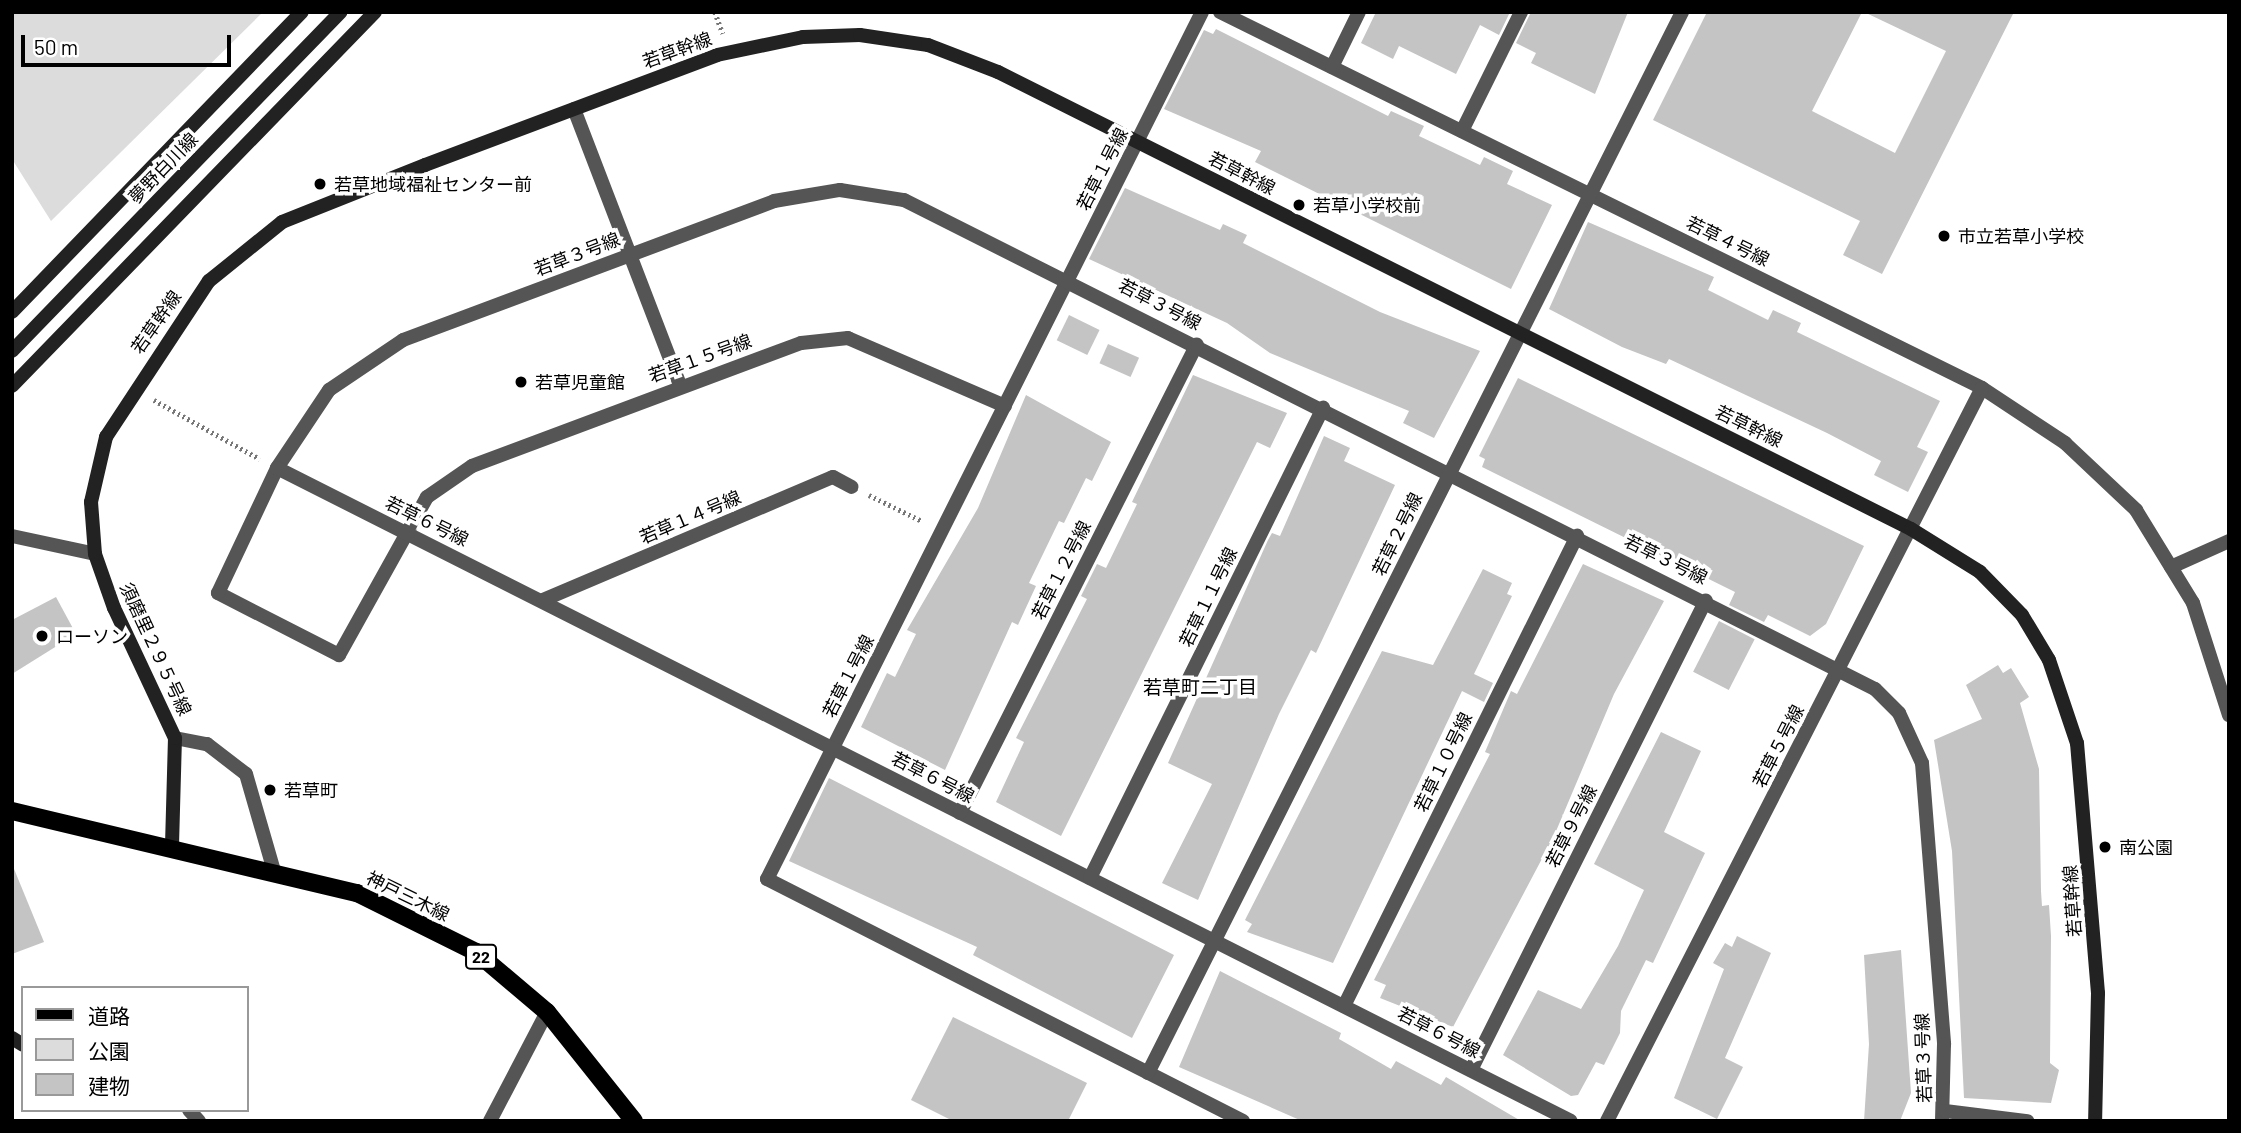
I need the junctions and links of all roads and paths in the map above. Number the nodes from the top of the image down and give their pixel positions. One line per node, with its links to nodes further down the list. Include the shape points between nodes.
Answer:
1 (302, 12): 18 (street)
2 (341, 12): 21 (street, 夢野白川線)
3 (375, 12): 23 (street)
4 (715, 12): 10 (path)
5 (1202, 12): 14 (street, 若草１号線)
6 (1220, 12): 11 (street, 若草４号線)
7 (1359, 12): 11 (street)
8 (1521, 12): 13 (street)
9 (1682, 12): 15 (street, 若草２号線)
10 (723, 35)
11 (1332, 67): 13 (street, 若草４号線)
12 (574, 110): 14 (street, 若草幹線, via 761,43 860,35 959,56); 16 (street); 37 (street, 若草幹線, via 282,222 243,248 209,281 106,437 91,502)
13 (1462, 131): 15 (street, 若草４号線)
14 (1137, 142): 17 (street, 若草１号線); 19 (street, 若草幹線)
15 (1592, 195): 19 (street, 若草２号線); 24 (street, 若草４号線)
16 (633, 253): 17 (street, 若草３号線, via 775,201 840,190 904,200); 22 (street); 28 (street, 若草３号線, via 403,340 329,390)
17 (1068, 279): 20 (street, 若草３号線); 26 (street, 若草１号線)
18 (12, 312)
19 (1521, 334): 29 (street, 若草２号線); 32 (street, 若草幹線)
20 (1196, 344): 27 (street, 若草３号線); 47 (street, 若草１２号線)
21 (12, 351)
22 (680, 385): 26 (street, 若草１５号線, via 801,343 848,338); 33 (street, 若草１５号線, via 472,466 427,497)
23 (12, 386)
24 (1982, 388): 32 (street, 若草５号線); 38 (street, 若草４号線, via 2065,443 2136,510)
25 (150, 398): 28 (path)
26 (1005, 406): 45 (street, 若草１号線)
27 (1323, 408): 29 (street, 若草３号線); 50 (street, 若草１１号線)
28 (277, 468): 33 (street, 若草６号線); 41 (street, 若草３号線, via 218,593)
29 (1449, 472): 35 (street, 若草３号線); 51 (street, 若草２号線)
30 (852, 487): 31 (path); 39 (street, 若草１４号線, via 833,477)
31 (922, 521)
32 (1911, 529): 42 (street, 若草５号線); 63 (street, 若草幹線, via 1980,572 2022,615 2067,700 2082,783 2098,993)
33 (404, 532): 39 (street, 若草６号線); 41 (street, 若草１５号線)
34 (12, 536): 37 (street)
35 (1577, 536): 40 (street, 若草３号線); 52 (street, 若草１０号線)
36 (2229, 541): 38 (street)
37 (95, 554): 44 (street, 須磨里２９５号線)
38 (2171, 567): 43 (street, 若草４号線, via 2193,603)
39 (542, 600): 45 (street, 若草６号線)
40 (1706, 600): 42 (street, 若草３号線); 54 (street, 若草９号線)
41 (339, 655)
42 (1840, 667): 56 (street, 若草３号線, via 1899,713 1922,764); 61 (street, 若草５号線)
43 (2229, 715)
44 (175, 738): 48 (street, 須磨里２９５号線); 49 (street, via 207,744 246,774)
45 (833, 749): 47 (street, 若草６号線); 55 (street, 若草１号線, via 767,880)
46 (12, 811): 48 (main road, 神戸三木線 / 22)
47 (960, 813): 50 (street, 若草６号線)
48 (172, 845): 49 (main road, 神戸三木線 / 22)
49 (274, 872): 53 (main road, 神戸三木線 / 22, via 357,893 476,952)
50 (1090, 877): 51 (street, 若草６号線)
51 (1218, 942): 52 (street, 若草６号線); 55 (street, 若草２号線)
52 (1344, 1006): 54 (street, 若草６号線)
53 (547, 1012): 57 (street); 58 (main road, 神戸三木線 / 22)
54 (1471, 1070): 60 (street, 若草６号線)
55 (1148, 1073): 59 (street, 若草１号線)
56 (1944, 1116): 62 (street)
57 (490, 1121)
58 (634, 1121)
59 (1243, 1121)
60 (1571, 1121)
61 (1607, 1121)
62 (2027, 1121)
63 (2095, 1121)

